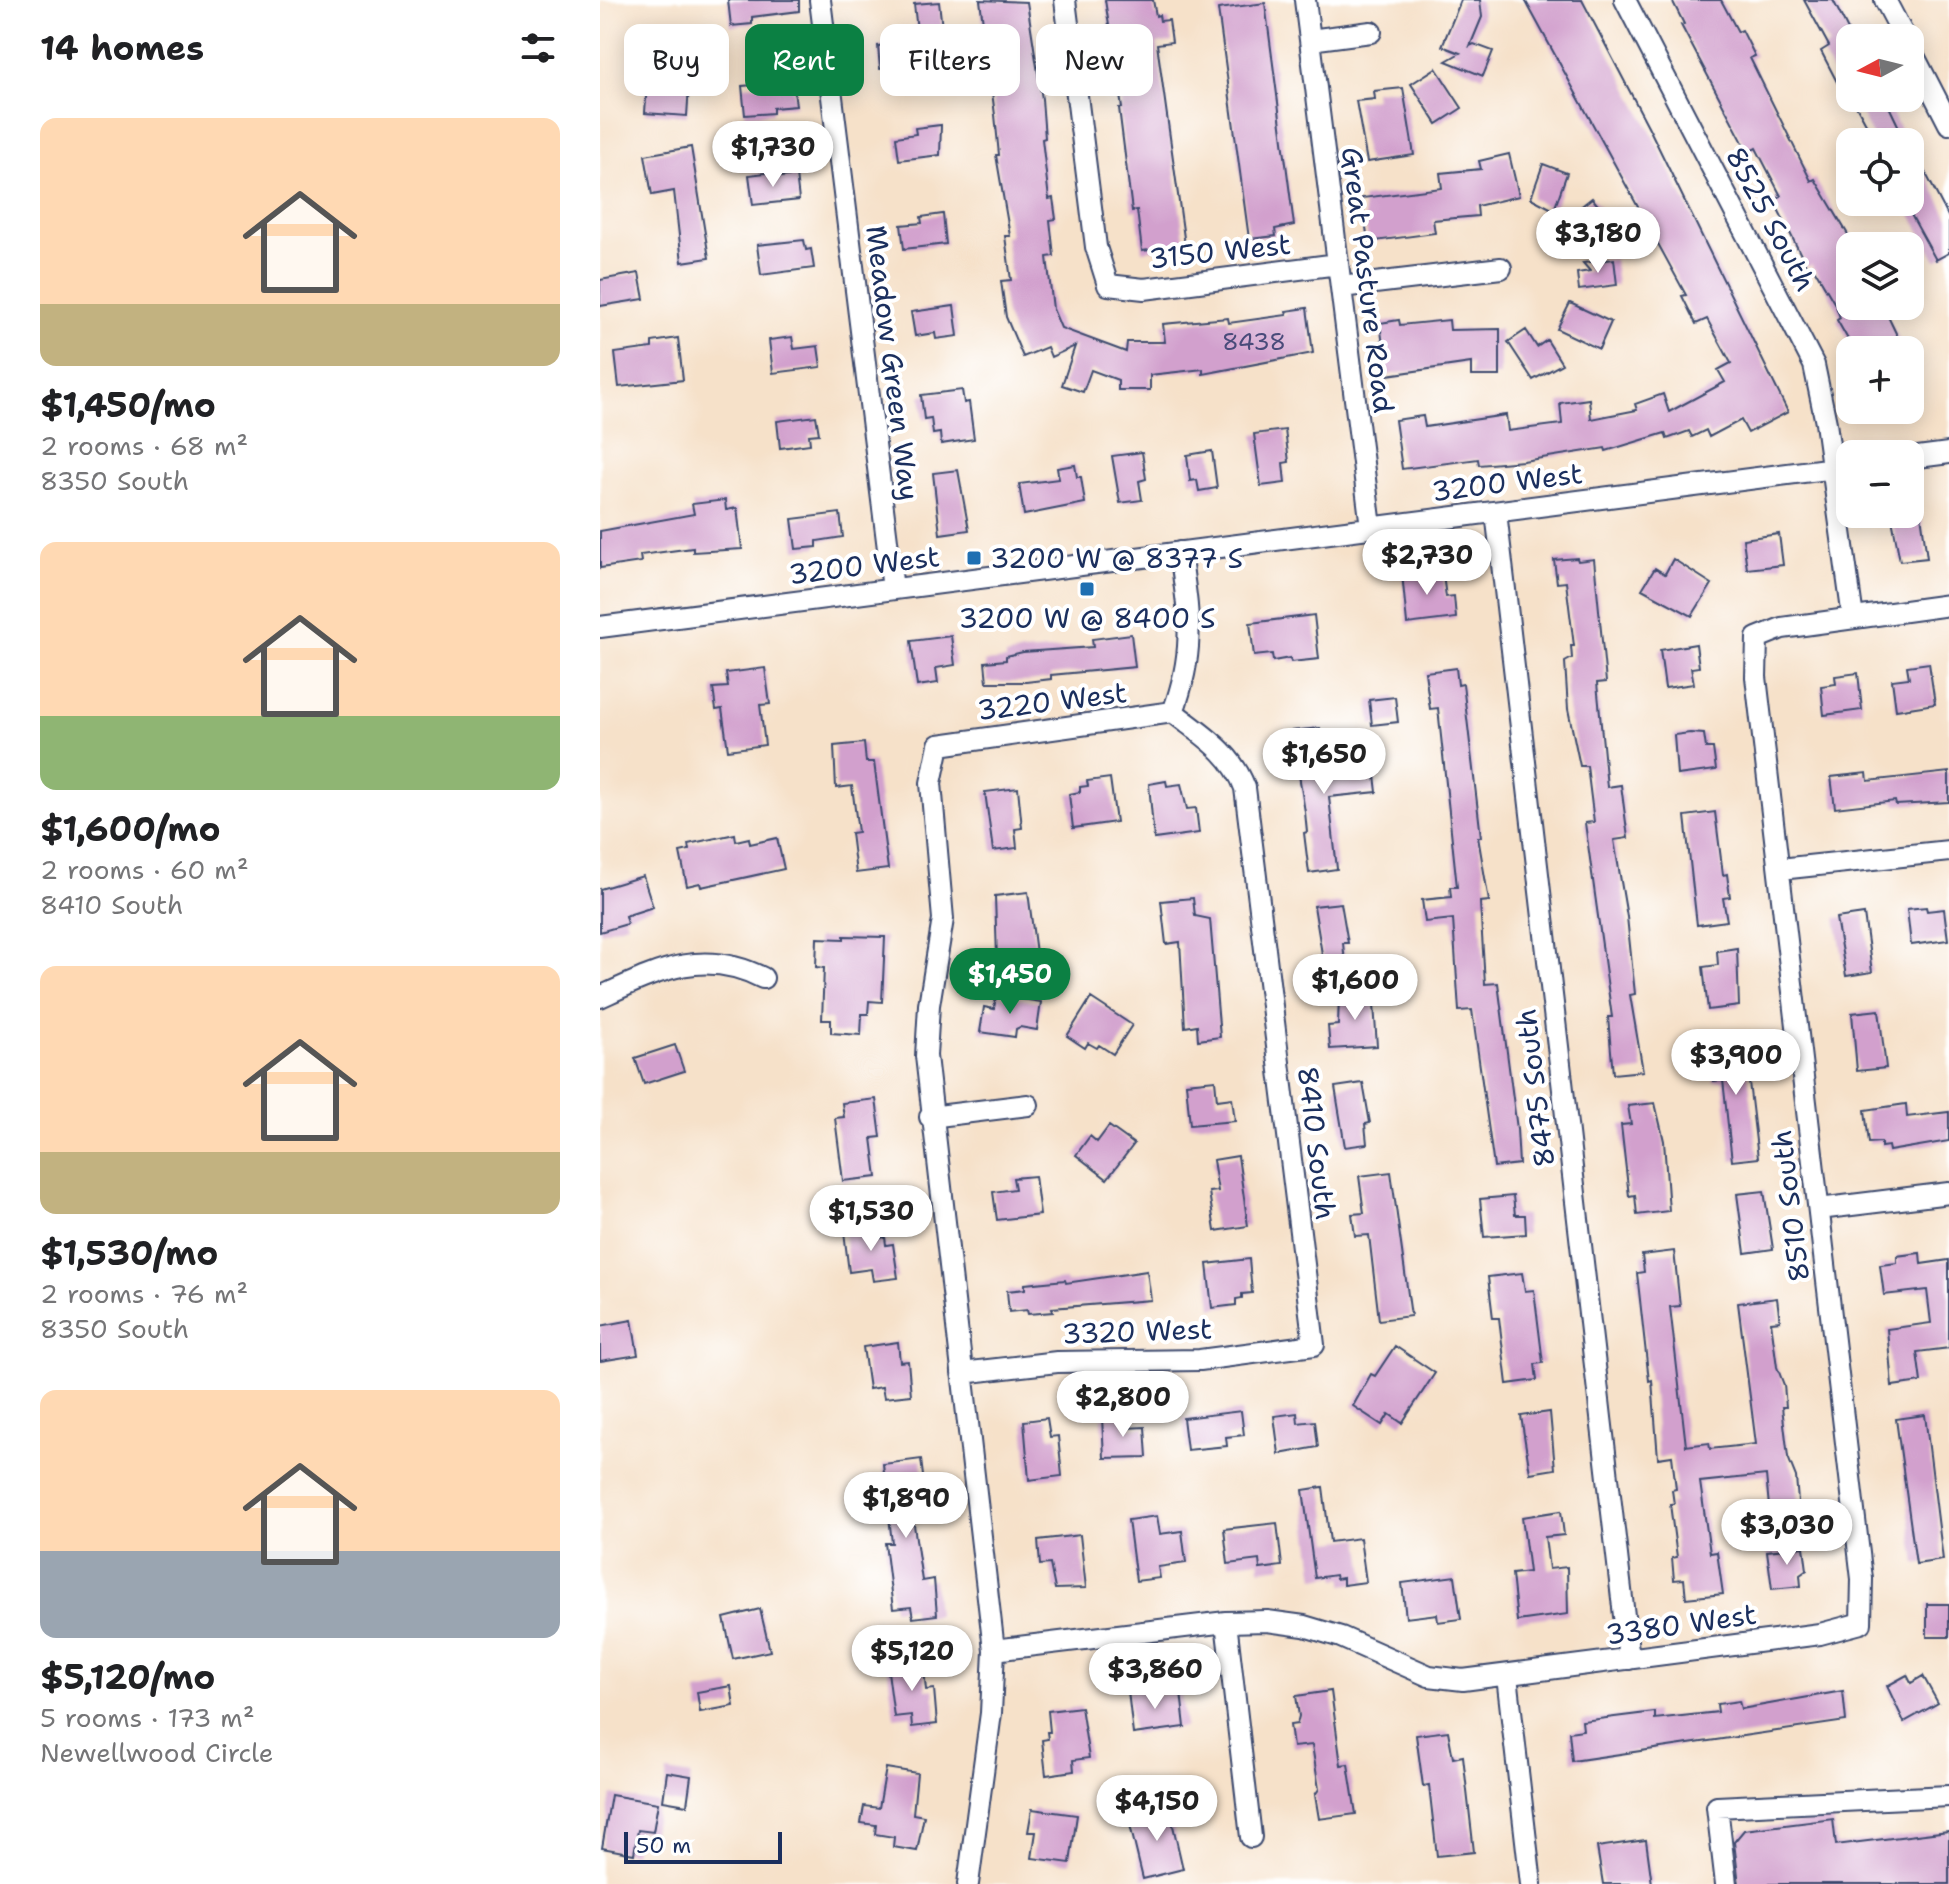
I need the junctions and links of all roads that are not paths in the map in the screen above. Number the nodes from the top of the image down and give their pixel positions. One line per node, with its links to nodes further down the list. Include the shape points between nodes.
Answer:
1 (820, 0): 22 (street, Meadow Green Way)
2 (1065, 0): 11 (street, 3150 West, via 1096,247 1108,285 1144,289)
3 (1305, 0): 8 (street, Great Pasture Road)
4 (1625, 0): 14 (street, 8525 South, via 1814,365)
5 (1885, 0): 6 (street)
6 (1898, 24)
7 (1371, 32): 8 (street)
8 (1310, 40): 11 (street, Great Pasture Road)
9 (1924, 75): 10 (street)
10 (1949, 124)
11 (1338, 264): 13 (street, Great Pasture Road)
12 (1501, 268): 13 (street)
13 (1341, 287): 19 (street, Great Pasture Road)
14 (1836, 448)
15 (1949, 453): 16 (street)
16 (1924, 456)
17 (1836, 468): 18 (street, 3200 West)
18 (1496, 512): 19 (street, 3200 West); 40 (street, 8475 South)
19 (1371, 527): 21 (street, 3200 West)
20 (1846, 528): 24 (street, 8525 South)
21 (1180, 552): 22 (street, 3200 West); 26 (street, via 1189,664)
22 (893, 589): 25 (street, 3200 West)
23 (1949, 605): 24 (street)
24 (1853, 618): 28 (street, 8510 South, via 1782,628 1757,638 1756,677)
25 (600, 627)
26 (1173, 712): 32 (street, 3220 West, via 939,745 931,783 943,919 929,1005); 35 (street, 8410 South, via 1228,755 1245,788)
27 (1949, 851): 28 (street)
28 (1780, 869): 34 (street, 8510 South)
29 (763, 978): 30 (street, via 740,966 694,962)
30 (600, 997)
31 (1028, 1105): 32 (street)
32 (930, 1117): 36 (street)
33 (1949, 1193): 34 (street)
34 (1819, 1209): 38 (street, 8510 South, via 1862,1579)
35 (1314, 1345): 36 (street, 3320 West, via 1200,1360 1057,1362)
36 (962, 1373): 39 (street)
37 (1226, 1622): 39 (street, 3380 West); 41 (street, 3380 West, via 1304,1626 1429,1676); 43 (street)
38 (1861, 1623): 40 (street, 3380 West, via 1820,1634)
39 (994, 1650): 44 (street)
40 (1629, 1659): 41 (street, 3380 West)
41 (1507, 1676): 45 (street)
42 (1949, 1796): 46 (street, via 1717,1807)
43 (1251, 1837)
44 (968, 1884)
45 (1531, 1884)
46 (1726, 1884)

